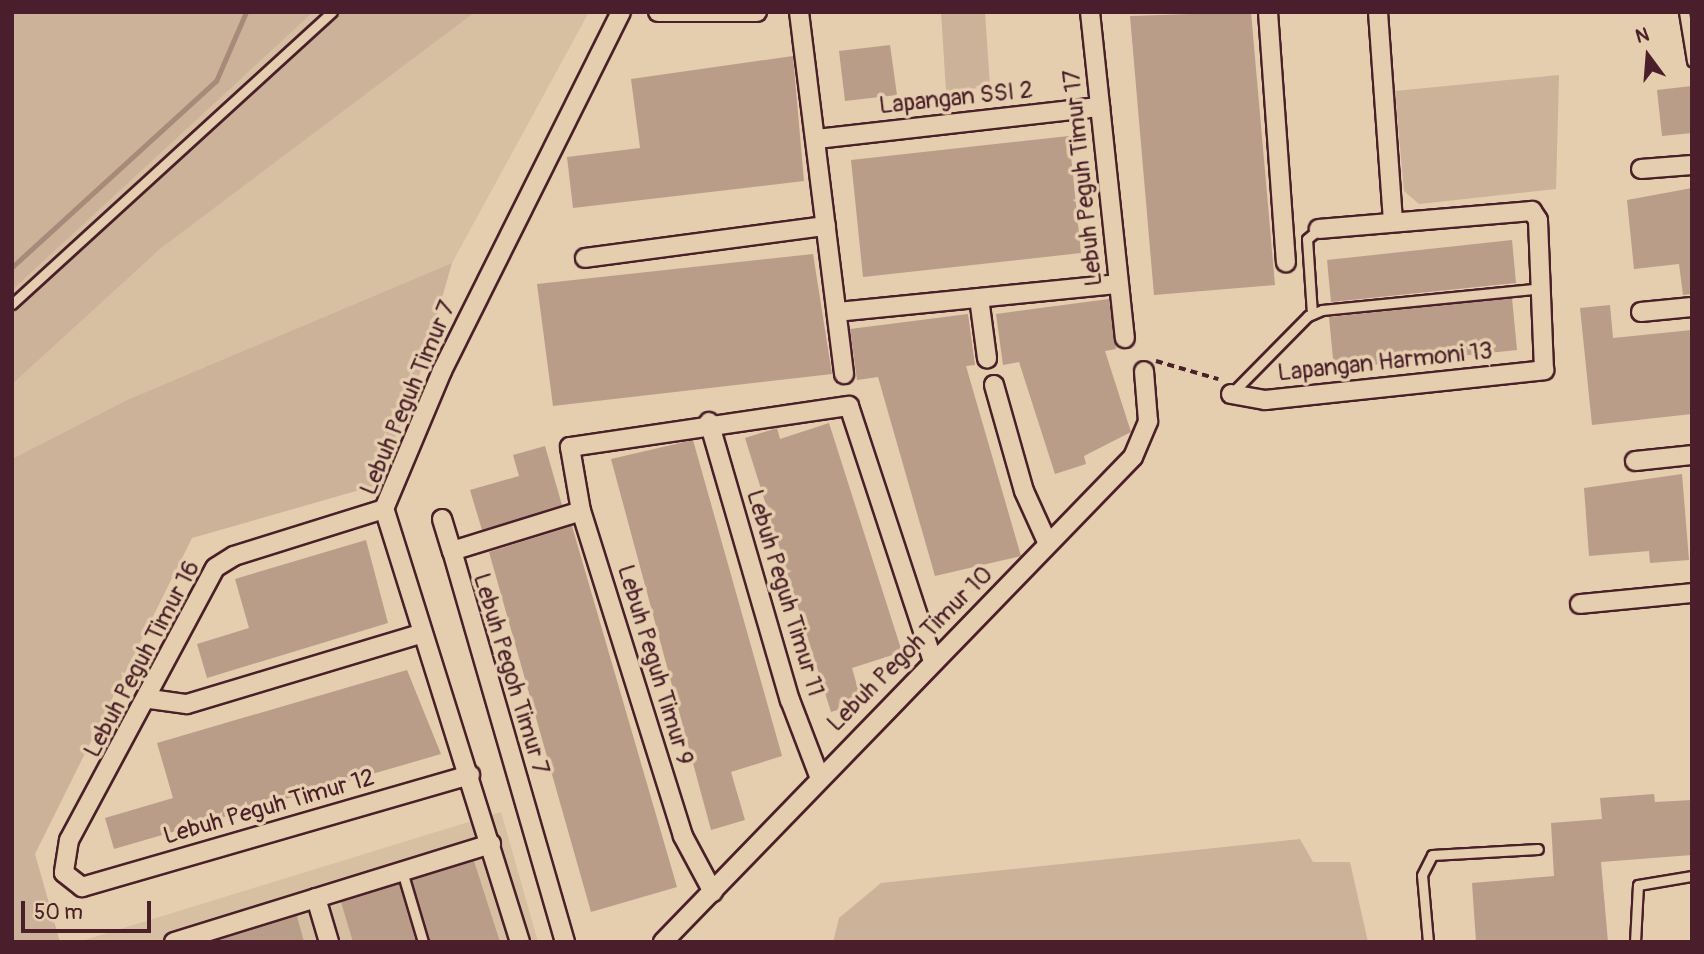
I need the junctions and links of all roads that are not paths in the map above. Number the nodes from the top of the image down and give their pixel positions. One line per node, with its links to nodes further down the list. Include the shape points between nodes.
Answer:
1 (332, 12): 23 (lane)
2 (621, 12): 37 (street, Lebuh Peguh Timur 7, via 442,371)
3 (658, 12): 4 (street)
4 (757, 12)
5 (799, 12): 12 (street)
6 (1090, 12): 11 (street, Lebuh Peguh Timur 17)
7 (1268, 12): 19 (street)
8 (1378, 12): 15 (street)
9 (1684, 12): 10 (lane)
10 (1692, 61)
11 (1100, 107): 12 (street, Lapangan SSI 2); 20 (street, Lebuh Peguh Timur 17)
12 (817, 138): 16 (street)
13 (1692, 164): 14 (street)
14 (1641, 169)
15 (1394, 222): 17 (street); 21 (street, via 1520,208 1538,220)
16 (826, 226): 18 (street); 25 (street)
17 (1319, 229): 27 (lane, via 1307,239)
18 (585, 258)
19 (1286, 262)
20 (1118, 284): 22 (street); 28 (street, Lebuh Peguh Timur 17)
21 (1541, 288): 27 (lane); 33 (street, Lapangan Harmoni 13, via 1544,370 1265,400)
22 (979, 298): 25 (street); 29 (street)
23 (12, 304)
24 (1692, 307): 26 (street)
25 (837, 312): 31 (street)
26 (1641, 312)
27 (1312, 314): 33 (lane)
28 (1125, 338)
29 (987, 358)
30 (1143, 371): 40 (street, Lebuh Pegoh Timur 10, via 1148,421 1133,457)
31 (844, 374)
32 (994, 385): 40 (street, via 1024,491)
33 (1231, 394)
34 (709, 422): 38 (street, Lebuh Peguh Timur 9, via 570,447); 45 (street, via 849,406); 48 (street, Lebuh Peguh Timur 11)
35 (1692, 455): 36 (street)
36 (1635, 461)
37 (384, 509): 44 (street, Lebuh Peguh Timur 7); 46 (street, Lebuh Peguh Timur 16, via 234,556 215,568)
38 (581, 511): 41 (street, Lebuh Pegoh Timur 7); 54 (street, Lebuh Peguh Timur 9, via 683,836)
39 (442, 519): 41 (street)
40 (1048, 544): 45 (street, Lebuh Pegoh Timur 10)
41 (452, 551): 60 (street, Lebuh Pegoh Timur 7)
42 (1692, 593): 43 (street)
43 (1580, 604)
44 (423, 633): 46 (street, via 187,704); 47 (street, Lebuh Peguh Timur 7)
45 (933, 661): 48 (street, Lebuh Pegoh Timur 10)
46 (150, 699): 53 (street, Lebuh Peguh Timur 16, via 69,840 64,873)
47 (470, 775): 49 (street, Lebuh Peguh Timur 7); 53 (street, Lebuh Peguh Timur 12)
48 (819, 776): 54 (street, Lebuh Pegoh Timur 10)
49 (491, 844): 51 (street); 59 (street, Lebuh Peguh Timur 7)
50 (1538, 849): 62 (lane, via 1432,855 1422,875)
51 (402, 871): 55 (street); 58 (lane)
52 (1692, 876): 63 (lane, via 1638,885)
53 (82, 887)
54 (713, 891): 61 (street, Lebuh Pegoh Timur 10)
55 (316, 898): 56 (street); 57 (street)
56 (174, 942)
57 (329, 942)
58 (423, 942)
59 (520, 942)
60 (565, 942)
61 (663, 942)
62 (1428, 942)
63 (1635, 942)

